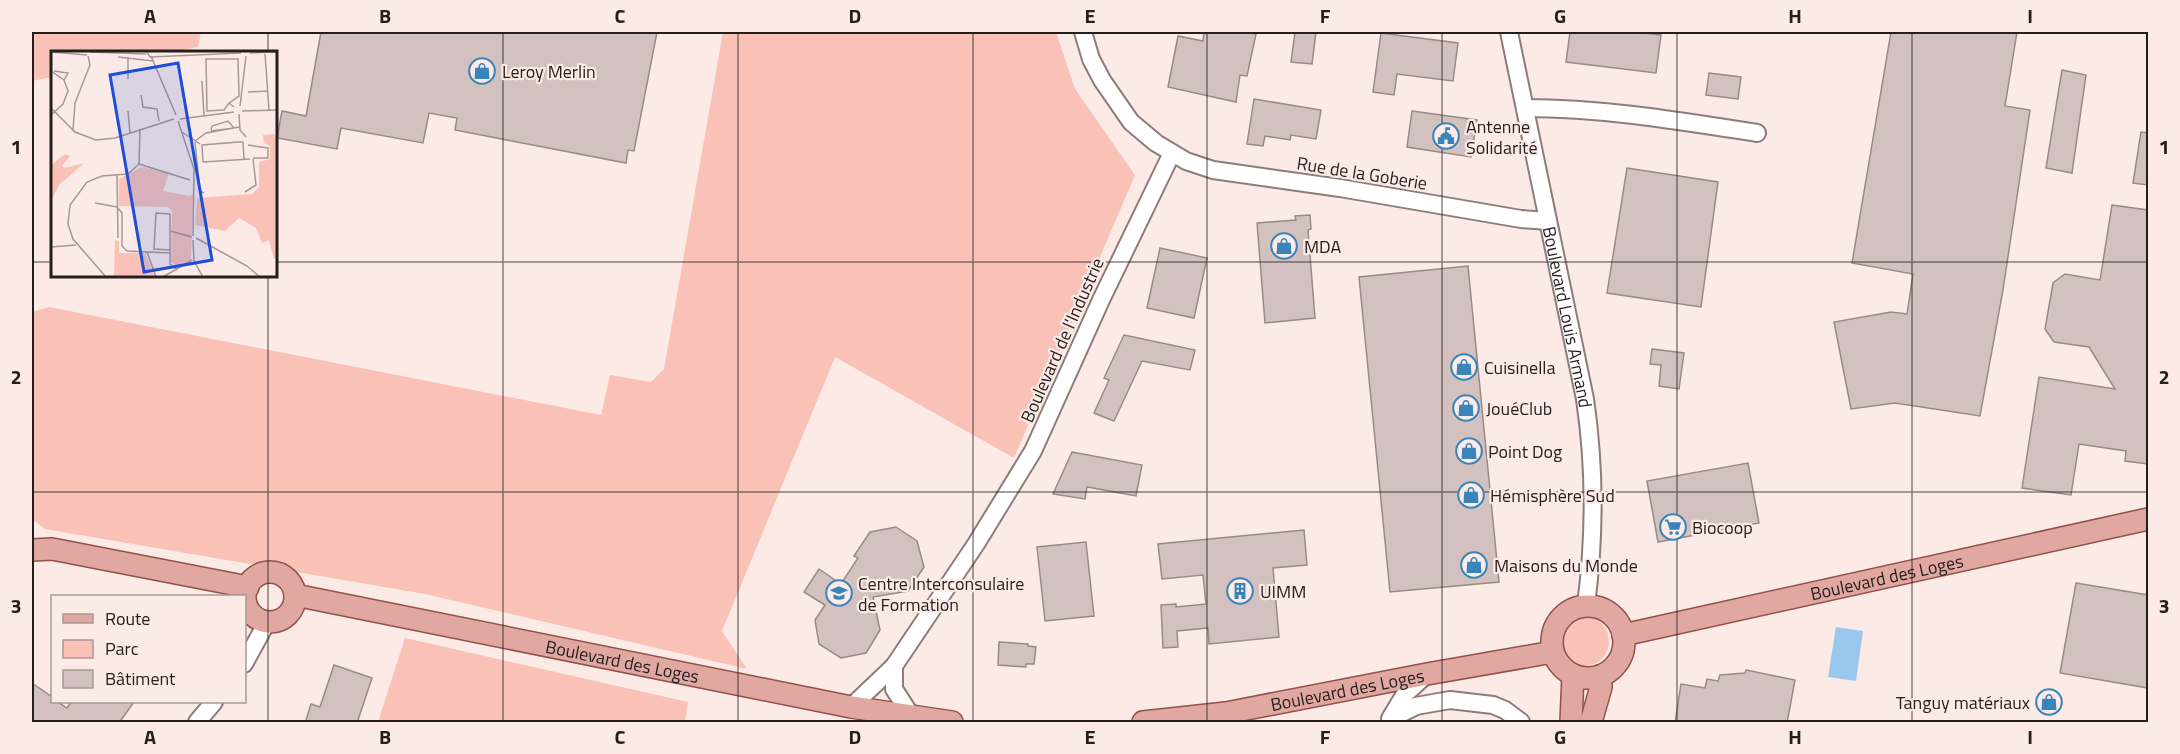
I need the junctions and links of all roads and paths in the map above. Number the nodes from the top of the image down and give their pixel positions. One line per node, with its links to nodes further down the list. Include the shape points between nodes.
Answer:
1 (1083, 32): 5 (street, via 1090,59 1121,108 1145,135)
2 (1509, 32): 3 (street, Boulevard Louis Armand)
3 (1525, 108): 4 (street, via 1634,115); 6 (street, Boulevard Louis Armand)
4 (1757, 133)
5 (1172, 153): 6 (street, Rue de la Goberie, via 1213,170); 19 (street, Boulevard de l'Industrie, via 1033,451)
6 (1548, 221): 14 (street, Boulevard Louis Armand, via 1591,440 1593,502)
7 (2148, 519): 16 (main road, Boulevard des Loges)
8 (32, 538): 9 (street)
9 (42, 549): 10 (main road)
10 (248, 587): 11 (main road); 12 (main road, via 259,575 276,573 289,581)
11 (245, 595)
12 (295, 595): 15 (main road, via 288,615); 24 (main road, Boulevard des Loges)
13 (246, 599): 15 (main road, via 253,616)
14 (1586, 605): 16 (main road, via 1606,610 1620,625); 17 (main road, via 1575,607 1558,620 1553,630)
15 (267, 622): 18 (street)
16 (1623, 635): 22 (main road, via 1624,648 1619,660)
17 (1552, 652): 20 (main road, Boulevard des Loges); 21 (main road, via 1557,662)
18 (246, 660)
19 (894, 666): 24 (street, Boulevard de l'Industrie); 25 (street, via 894,689)
20 (1427, 674): 26 (street, via 1405,694); 29 (main road, Boulevard des Loges, via 1226,713)
21 (1573, 675): 22 (main road); 31 (main road)
22 (1600, 676): 32 (main road, via 1601,687)
23 (213, 703): 27 (street)
24 (852, 707): 25 (main road, Boulevard des Loges)
25 (912, 717): 28 (main road, Boulevard des Loges)
26 (1388, 721): 30 (street, via 1416,706 1450,700 1493,705)
27 (197, 723)
28 (952, 723)
29 (1143, 723)
30 (1521, 723)
31 (1571, 723)
32 (1591, 723)

